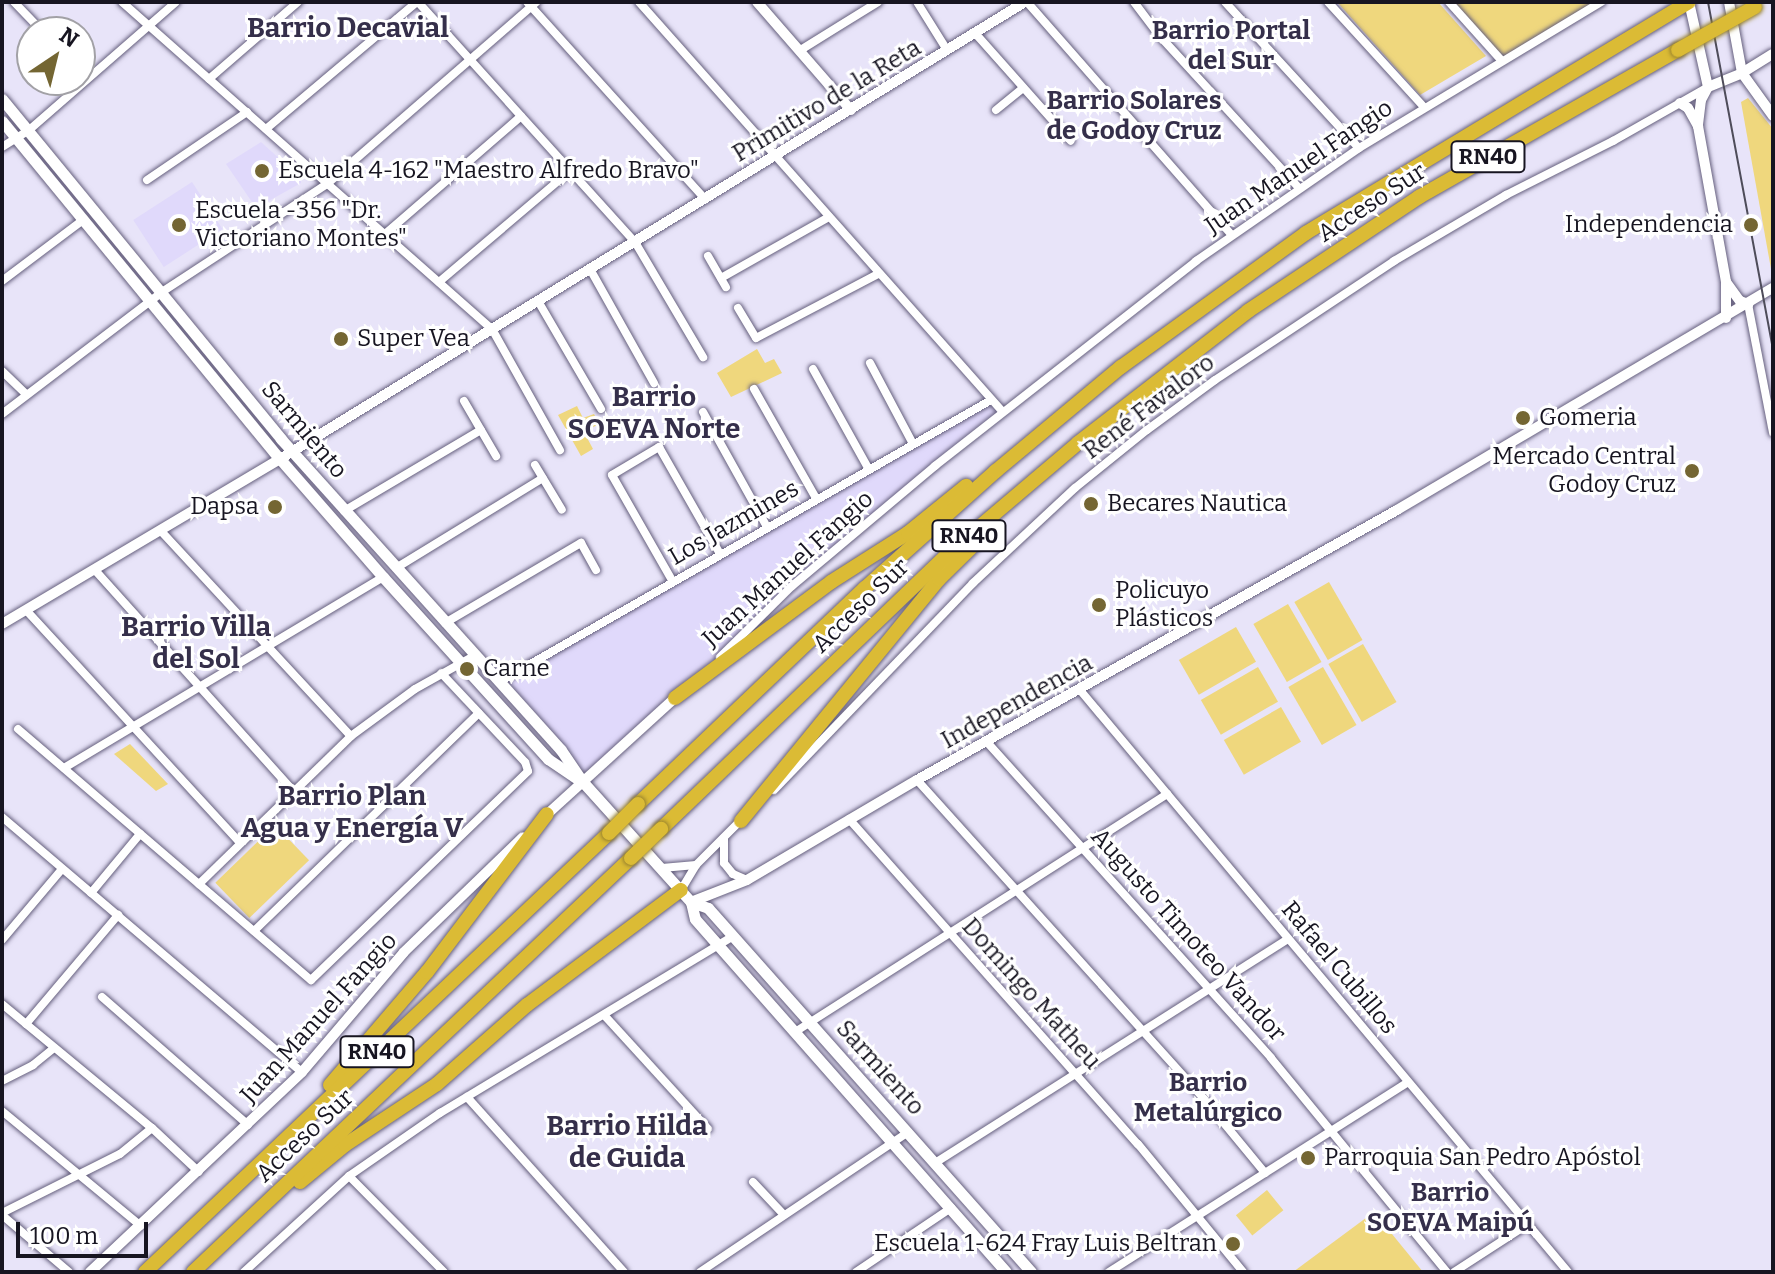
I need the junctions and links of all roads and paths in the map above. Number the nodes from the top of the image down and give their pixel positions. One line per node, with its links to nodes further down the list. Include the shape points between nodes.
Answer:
1 (122, 2): 19 (street)
2 (176, 2): 19 (street)
3 (298, 2): 27 (street)
4 (417, 2): 24 (street); 40 (street)
5 (639, 2): 46 (street)
6 (757, 2): 22 (street)
7 (878, 2): 22 (street)
8 (917, 2): 21 (street)
9 (1026, 2): 20 (street, Primitivo de la Reta); 55 (street)
10 (1134, 2): 50 (street)
11 (1225, 2): 45 (street)
12 (1328, 2): 32 (street)
13 (1449, 2): 25 (street)
14 (1601, 2): 25 (street, Juan Manuel Fangio)
15 (1689, 2): 28 (street); 76 (highway, Acceso Sur / RN40, via 1306,233)
16 (1729, 2): 26 (street)
17 (532, 3): 24 (street); 51 (street)
18 (1760, 4): 60 (highway, Acceso Sur / RN40, bridge, via 1419,197)
19 (148, 25): 27 (street); 41 (street)
20 (975, 33): 21 (street, Primitivo de la Reta); 29 (street)
21 (947, 50): 33 (street, Primitivo de la Reta)
22 (799, 51): 33 (street)
23 (1773, 54): 26 (street)
24 (470, 60): 36 (street); 49 (street)
25 (1501, 60): 32 (street, Juan Manuel Fangio)
26 (1742, 73): 28 (street); 37 (street)
27 (209, 79): 35 (street)
28 (1708, 87): 31 (street, René Favaloro); 39 (street)
29 (1023, 88): 34 (street); 43 (street)
30 (2, 99): 41 (main road, Sarmiento)
31 (1680, 103): 39 (street); 132 (street, René Favaloro, via 1394,261 1147,430 973,583)
32 (1424, 107): 45 (street, Juan Manuel Fangio)
33 (851, 110): 46 (street, Primitivo de la Reta)
34 (996, 110)
35 (247, 112): 40 (street); 48 (street)
36 (521, 116): 47 (street); 54 (street)
37 (1773, 116)
38 (2, 121): 42 (main road, Sarmiento)
39 (1698, 126): 64 (street)
40 (266, 129): 49 (street)
41 (28, 131): 42 (street); 67 (main road, Sarmiento)
42 (15, 137): 44 (street); 53 (main road, Sarmiento)
43 (1071, 141)
44 (2, 147)
45 (1359, 148): 50 (street, Juan Manuel Fangio)
46 (775, 155): 51 (street, Primitivo de la Reta); 52 (street)
47 (570, 171): 56 (street); 63 (street)
48 (147, 180)
49 (327, 184): 54 (street); 67 (street)
50 (1299, 188): 55 (street, Juan Manuel Fangio)
51 (705, 199): 56 (street, Primitivo de la Reta)
52 (829, 217): 59 (street); 61 (street)
53 (83, 220): 62 (street); 68 (main road, Sarmiento)
54 (385, 234): 63 (street)
55 (1232, 235): 85 (street, Juan Manuel Fangio)
56 (635, 242): 58 (street, Primitivo de la Reta); 74 (street)
57 (708, 256): 61 (street)
58 (590, 269): 69 (street, Primitivo de la Reta); 79 (street)
59 (878, 274): 71 (street, via 756,338); 82 (street)
60 (1304, 274): 132 (highway, via 1024,498 967,550); 188 (highway, Acceso Sur / RN40, bridge, via 1248,311 1019,491)
61 (721, 278): 65 (street)
62 (2, 281)
63 (439, 282): 73 (street)
64 (1726, 282): 70 (street); 72 (street)
65 (726, 287)
66 (1773, 288): 70 (street, Independencia)
67 (162, 292): 68 (street); 92 (main road, Sarmiento)
68 (150, 301): 81 (street); 94 (main road, Sarmiento)
69 (538, 301): 73 (street, Primitivo de la Reta); 84 (street)
70 (1748, 304): 72 (street, Independencia); 89 (street)
71 (738, 308)
72 (1726, 318): 118 (street, Independencia)
73 (492, 329): 91 (street); 92 (street, Primitivo de la Reta)
74 (703, 357)
75 (870, 363): 90 (street)
76 (1121, 367): 119 (highway, via 1075,394 908,533 831,582); 181 (highway, Acceso Sur / RN40, bridge, via 865,588)
77 (813, 369): 96 (street)
78 (2, 371): 81 (street)
79 (654, 383)
80 (754, 389): 98 (street)
81 (25, 393): 87 (street)
82 (991, 400): 85 (street); 90 (street, Los Jazmines)
83 (464, 401): 88 (street)
84 (601, 409)
85 (1002, 411): 119 (street, Juan Manuel Fangio, via 792,586)
86 (703, 412): 101 (street)
87 (2, 414)
88 (481, 430): 93 (street); 100 (street)
89 (1773, 433)
90 (912, 442): 96 (street, Los Jazmines)
91 (560, 450)
92 (292, 451): 94 (street, Primitivo de la Reta); 100 (main road, Sarmiento)
93 (496, 456)
94 (280, 459): 102 (street, Primitivo de la Reta); 107 (main road, Sarmiento)
95 (535, 465): 97 (street)
96 (868, 468): 98 (street, Los Jazmines)
97 (543, 478): 99 (street); 104 (street)
98 (816, 498): 101 (street, Los Jazmines)
99 (562, 510)
100 (344, 511): 104 (main road, Sarmiento)
101 (767, 527): 103 (street, Los Jazmines)
102 (160, 530): 105 (street, Primitivo de la Reta); 112 (street)
103 (720, 554): 108 (street, Los Jazmines); 108 (street, via 659,447 612,475)
104 (396, 568): 110 (main road, Sarmiento)
105 (94, 569): 109 (street, Primitivo de la Reta); 117 (street)
106 (596, 570): 110 (street, via 581,543)
107 (383, 577): 112 (street); 114 (main road, Sarmiento)
108 (673, 582): 116 (street, Los Jazmines)
109 (26, 610): 111 (street, Primitivo de la Reta); 121 (street)
110 (445, 623): 113 (main road, Sarmiento)
111 (2, 624)
112 (269, 647): 117 (street); 123 (street)
113 (474, 656): 114 (street); 116 (main road, Sarmiento)
114 (459, 664): 115 (street); 127 (main road, Sarmiento, via 548,759)
115 (441, 673): 120 (street); 123 (street)
116 (499, 682): 127 (main road, Sarmiento)
117 (200, 686): 121 (street); 128 (street)
118 (1080, 690): 124 (street, Independencia); 129 (street, Rafael Cubillos)
119 (675, 698): 127 (street, Juan Manuel Fangio)
120 (479, 713): 148 (street); 148 (street, via 528,767 311,980)
121 (132, 727): 125 (street); 136 (street)
122 (18, 729): 125 (street)
123 (351, 736): 128 (street)
124 (986, 741): 126 (street, Independencia); 137 (street, Augusto Timoteo Vandor)
125 (64, 768): 134 (street)
126 (917, 780): 131 (street, Independencia); 144 (street)
127 (582, 781): 130 (street, Juan Manuel Fangio); 139 (main road, Sarmiento)
128 (294, 792): 136 (street)
129 (1167, 794): 137 (street); 151 (street, Rafael Cubillos)
130 (547, 814): 163 (street, Juan Manuel Fangio, via 404,952); 181 (highway, via 383,1026)
131 (849, 819): 141 (street, Independencia); 149 (street, Domingo Matheu)
132 (741, 821): 135 (street, René Favaloro)
133 (4, 823): 140 (street)
134 (140, 834): 142 (street); 145 (street)
135 (724, 837): 138 (street, René Favaloro); 141 (street, via 724,863)
136 (240, 843): 142 (street)
137 (1083, 848): 144 (street); 154 (street, Augusto Timoteo Vandor)
138 (696, 865): 139 (street); 143 (street, René Favaloro)
139 (662, 868): 143 (main road, Sarmiento)
140 (62, 869): 145 (street); 152 (street)
141 (747, 880): 146 (street, Independencia)
142 (199, 884): 148 (street)
143 (681, 890): 146 (main road, Sarmiento); 188 (highway, via 527,1005 437,1084 345,1145)
144 (1017, 891): 149 (street); 160 (street)
145 (91, 893): 147 (street)
146 (691, 902): 150 (main road, Sarmiento, via 708,908); 153 (main road, Sarmiento, via 695,919)
147 (118, 915): 159 (street); 163 (street)
148 (254, 931)
149 (950, 934): 158 (street); 164 (street, Domingo Matheu)
150 (733, 936): 153 (street); 158 (main road, Sarmiento)
151 (1288, 939): 154 (street); 166 (street, Rafael Cubillos)
152 (2, 940)
153 (718, 946): 157 (street); 161 (main road, Sarmiento)
154 (1209, 987): 160 (street); 172 (street, Augusto Timoteo Vandor)
155 (102, 997): 169 (street)
156 (2, 1004): 159 (street)
157 (604, 1015): 167 (street); 171 (street)
158 (810, 1023): 161 (street); 173 (main road, Sarmiento)
159 (26, 1024): 162 (street)
160 (1142, 1030): 164 (street); 177 (street)
161 (795, 1032): 174 (main road, Sarmiento)
162 (54, 1048): 165 (street); 170 (street)
163 (302, 1072): 169 (street, Juan Manuel Fangio)
164 (1075, 1073): 175 (street); 185 (street, Domingo Matheu)
165 (2, 1081)
166 (1408, 1082): 172 (street); 186 (street, Rafael Cubillos)
167 (467, 1097): 179 (street); 195 (street)
168 (2, 1111): 178 (street)
169 (248, 1125): 176 (street, Juan Manuel Fangio)
170 (152, 1128): 176 (street); 178 (street, via 120,1154)
171 (708, 1129)
172 (1331, 1130): 177 (street); 202 (street, Augusto Timoteo Vandor)
173 (908, 1132): 174 (street); 175 (main road, Sarmiento)
174 (893, 1142): 182 (main road, Sarmiento); 184 (street)
175 (935, 1163): 199 (main road, Sarmiento)
176 (199, 1173): 187 (street, Juan Manuel Fangio)
177 (1265, 1173): 185 (street)
178 (80, 1175): 183 (street); 187 (street)
179 (349, 1176): 193 (street); 194 (street)
180 (753, 1182): 184 (street)
181 (237, 1184): 191 (highway, Acceso Sur / RN40)
182 (951, 1208): 197 (street); 198 (main road, Sarmiento)
183 (2, 1214): 189 (street)
184 (784, 1215): 196 (street)
185 (1198, 1217): 200 (street); 201 (street, Domingo Matheu)
186 (1528, 1224): 203 (street); 204 (street, Rafael Cubillos)
187 (141, 1226): 190 (street, Juan Manuel Fangio)
188 (218, 1248): 192 (highway, Acceso Sur / RN40)
189 (69, 1272)
190 (90, 1272)
191 (145, 1272)
192 (193, 1272)
193 (244, 1272)
194 (444, 1272)
195 (624, 1272)
196 (700, 1272)
197 (856, 1272)
198 (1006, 1272)
199 (1031, 1272)
200 (1109, 1272)
201 (1243, 1272)
202 (1447, 1272)
203 (1454, 1272)
204 (1568, 1272)

